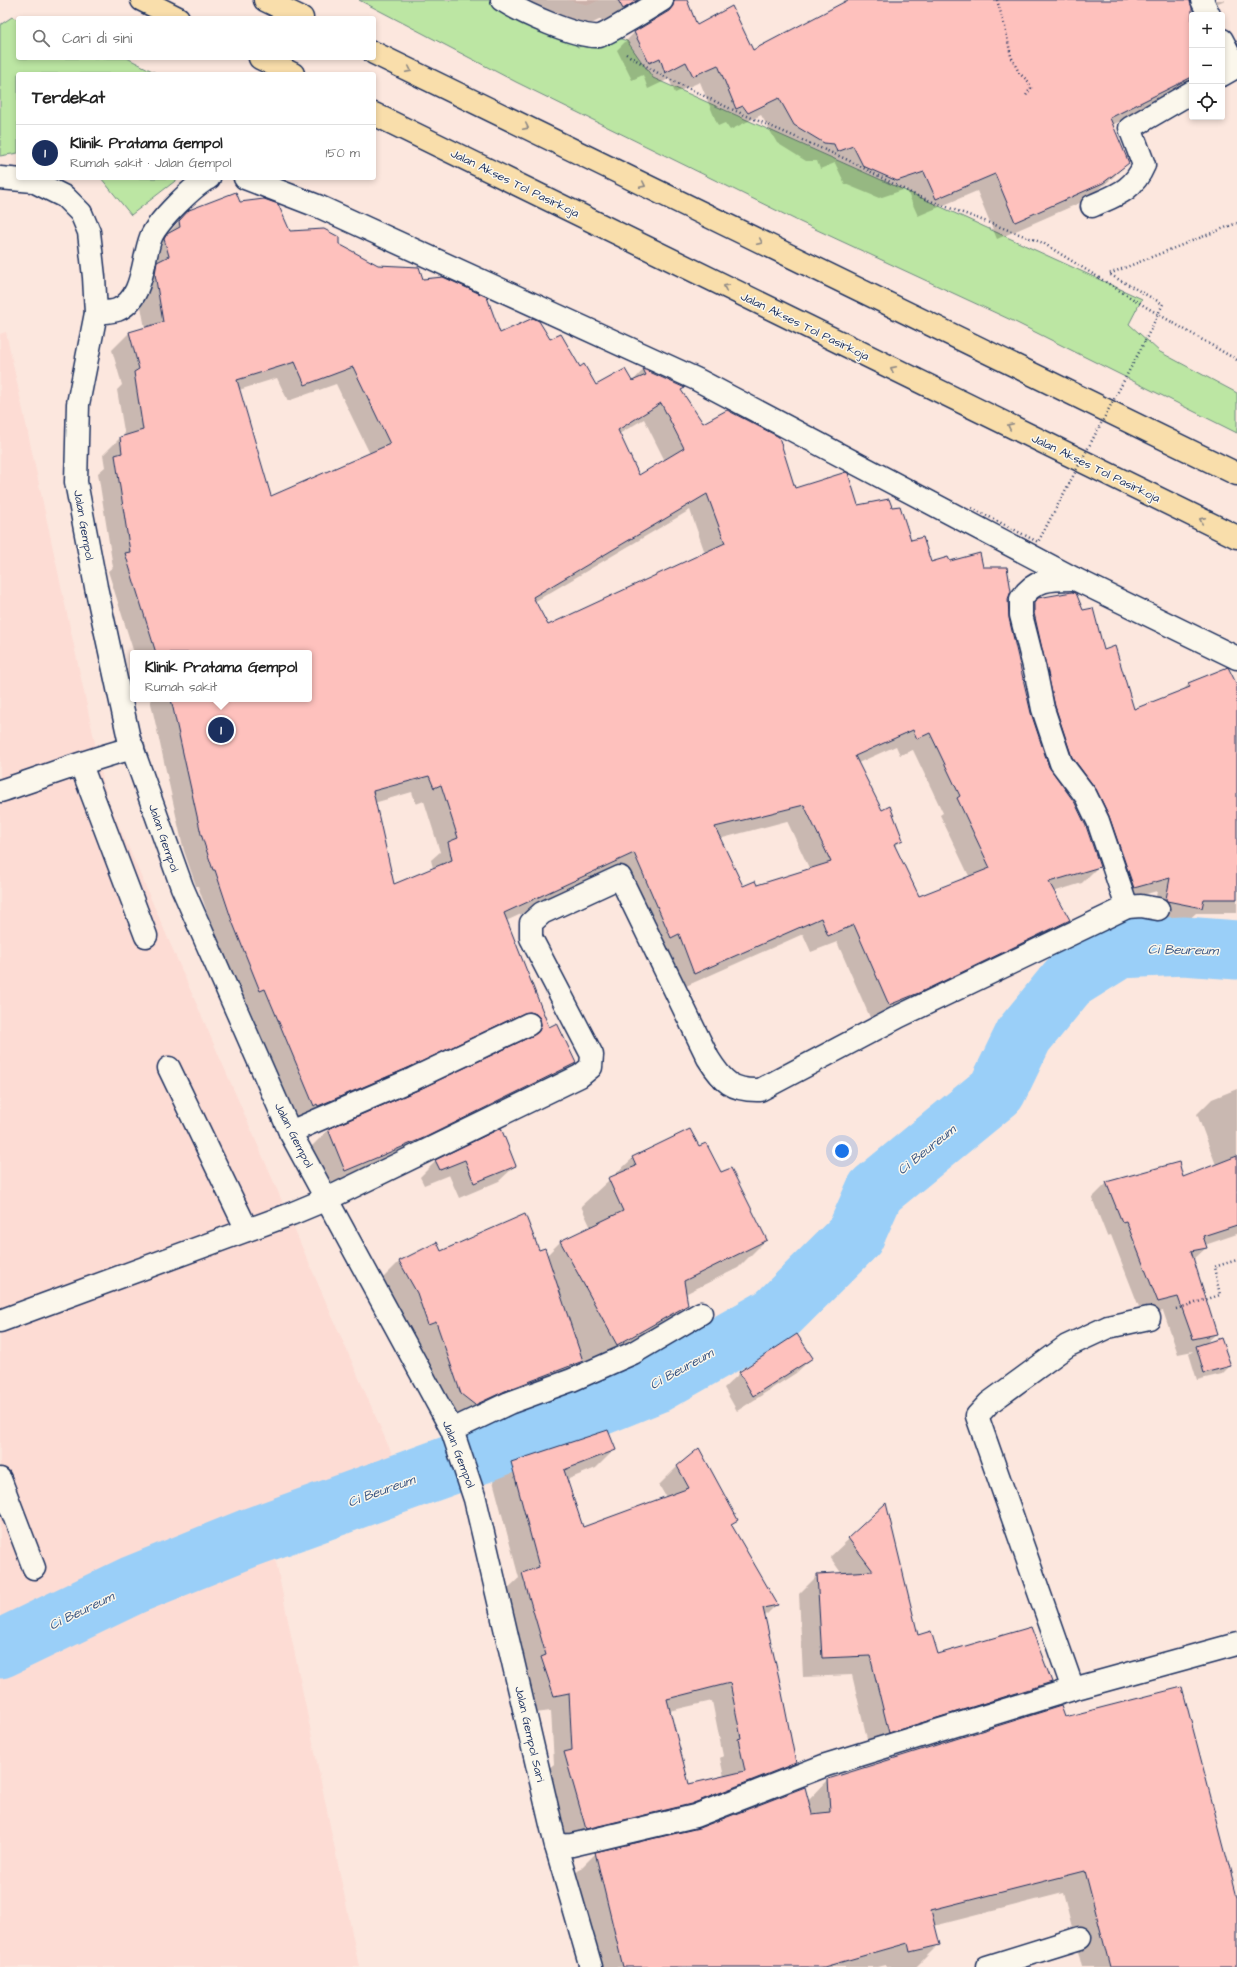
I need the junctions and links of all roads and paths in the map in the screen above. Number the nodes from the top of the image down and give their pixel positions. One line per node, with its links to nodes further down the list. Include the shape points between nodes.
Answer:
1 (142, 0): 8 (highway)
2 (265, 0): 9 (highway)
3 (502, 0): 10 (street, via 555,26)
4 (662, 0): 10 (street)
5 (997, 0): 17 (path, via 1011,56 1019,73 1029,82 1031,88)
6 (1202, 0): 7 (street)
7 (1208, 12)
8 (174, 16)
9 (298, 16)
10 (599, 36): 27 (path, via 640,64 729,108 848,160 916,195 1043,243)
11 (1225, 46): 15 (street, via 1236,67)
12 (376, 54): 28 (highway, one-way to 28)
13 (264, 60): 14 (highway)
14 (288, 72)
15 (1225, 73)
16 (1189, 94): 24 (street, via 1130,128 1144,165 1139,176 1120,194)
17 (1025, 97)
18 (376, 115): 30 (highway, Jalan Akses Tol Pasirkoja, one-way to 18)
19 (0, 178): 20 (street, Jalan Gempol)
20 (16, 179)
21 (22, 180): 26 (street, Jalan Gempol, via 33,181 65,197 81,213 89,232)
22 (207, 180): 26 (street, via 172,209 152,236 136,292 129,303 117,310)
23 (250, 180): 31 (street, via 320,207 696,379)
24 (1092, 206)
25 (1237, 223): 29 (path, bridge, via 1109,274 1163,304 1038,542)
26 (96, 313): 33 (street, Jalan Gempol, via 78,404 76,482 96,587)
27 (1237, 360)
28 (1237, 474)
29 (972, 508)
30 (1237, 537)
31 (1075, 579): 32 (street); 36 (street, via 1049,579 1033,585 1021,599 1021,615 1043,709 1061,763 1086,796 1098,821)
32 (1237, 658)
33 (133, 748): 34 (street, via 105,755); 41 (street, Jalan Gempol, via 182,887)
34 (81, 765): 35 (street); 38 (street)
35 (0, 791)
36 (1127, 907): 37 (street); 42 (street, via 900,1016 760,1090 746,1090 735,1088 727,1082 708,1058 620,877 542,913 530,923 532,938 592,1055 591,1067 580,1076)
37 (1158, 909)
38 (146, 936)
39 (529, 1024): 41 (street, via 413,1079)
40 (169, 1068): 43 (street)
41 (290, 1132): 42 (street, Jalan Gempol)
42 (327, 1199): 43 (street); 48 (street, Jalan Gempol)
43 (247, 1230): 47 (street)
44 (1237, 1260): 46 (path, via 1214,1267 1220,1295)
45 (701, 1313): 48 (street, via 633,1353 572,1380 509,1403)
46 (1149, 1318): 53 (street, via 1108,1327 1067,1346 989,1403 977,1416)
47 (0, 1321)
48 (452, 1430): 50 (street, Jalan Gempol)
49 (0, 1480): 51 (street)
50 (475, 1499): 54 (street, Jalan Gempol Sari)
51 (34, 1568)
52 (1237, 1644): 53 (street)
53 (1073, 1689): 54 (street, via 826,1765 695,1816 572,1845)
54 (556, 1846): 56 (street, Jalan Gempol Sari)
55 (1080, 1938): 57 (street)
56 (591, 1967)
57 (988, 1967)

